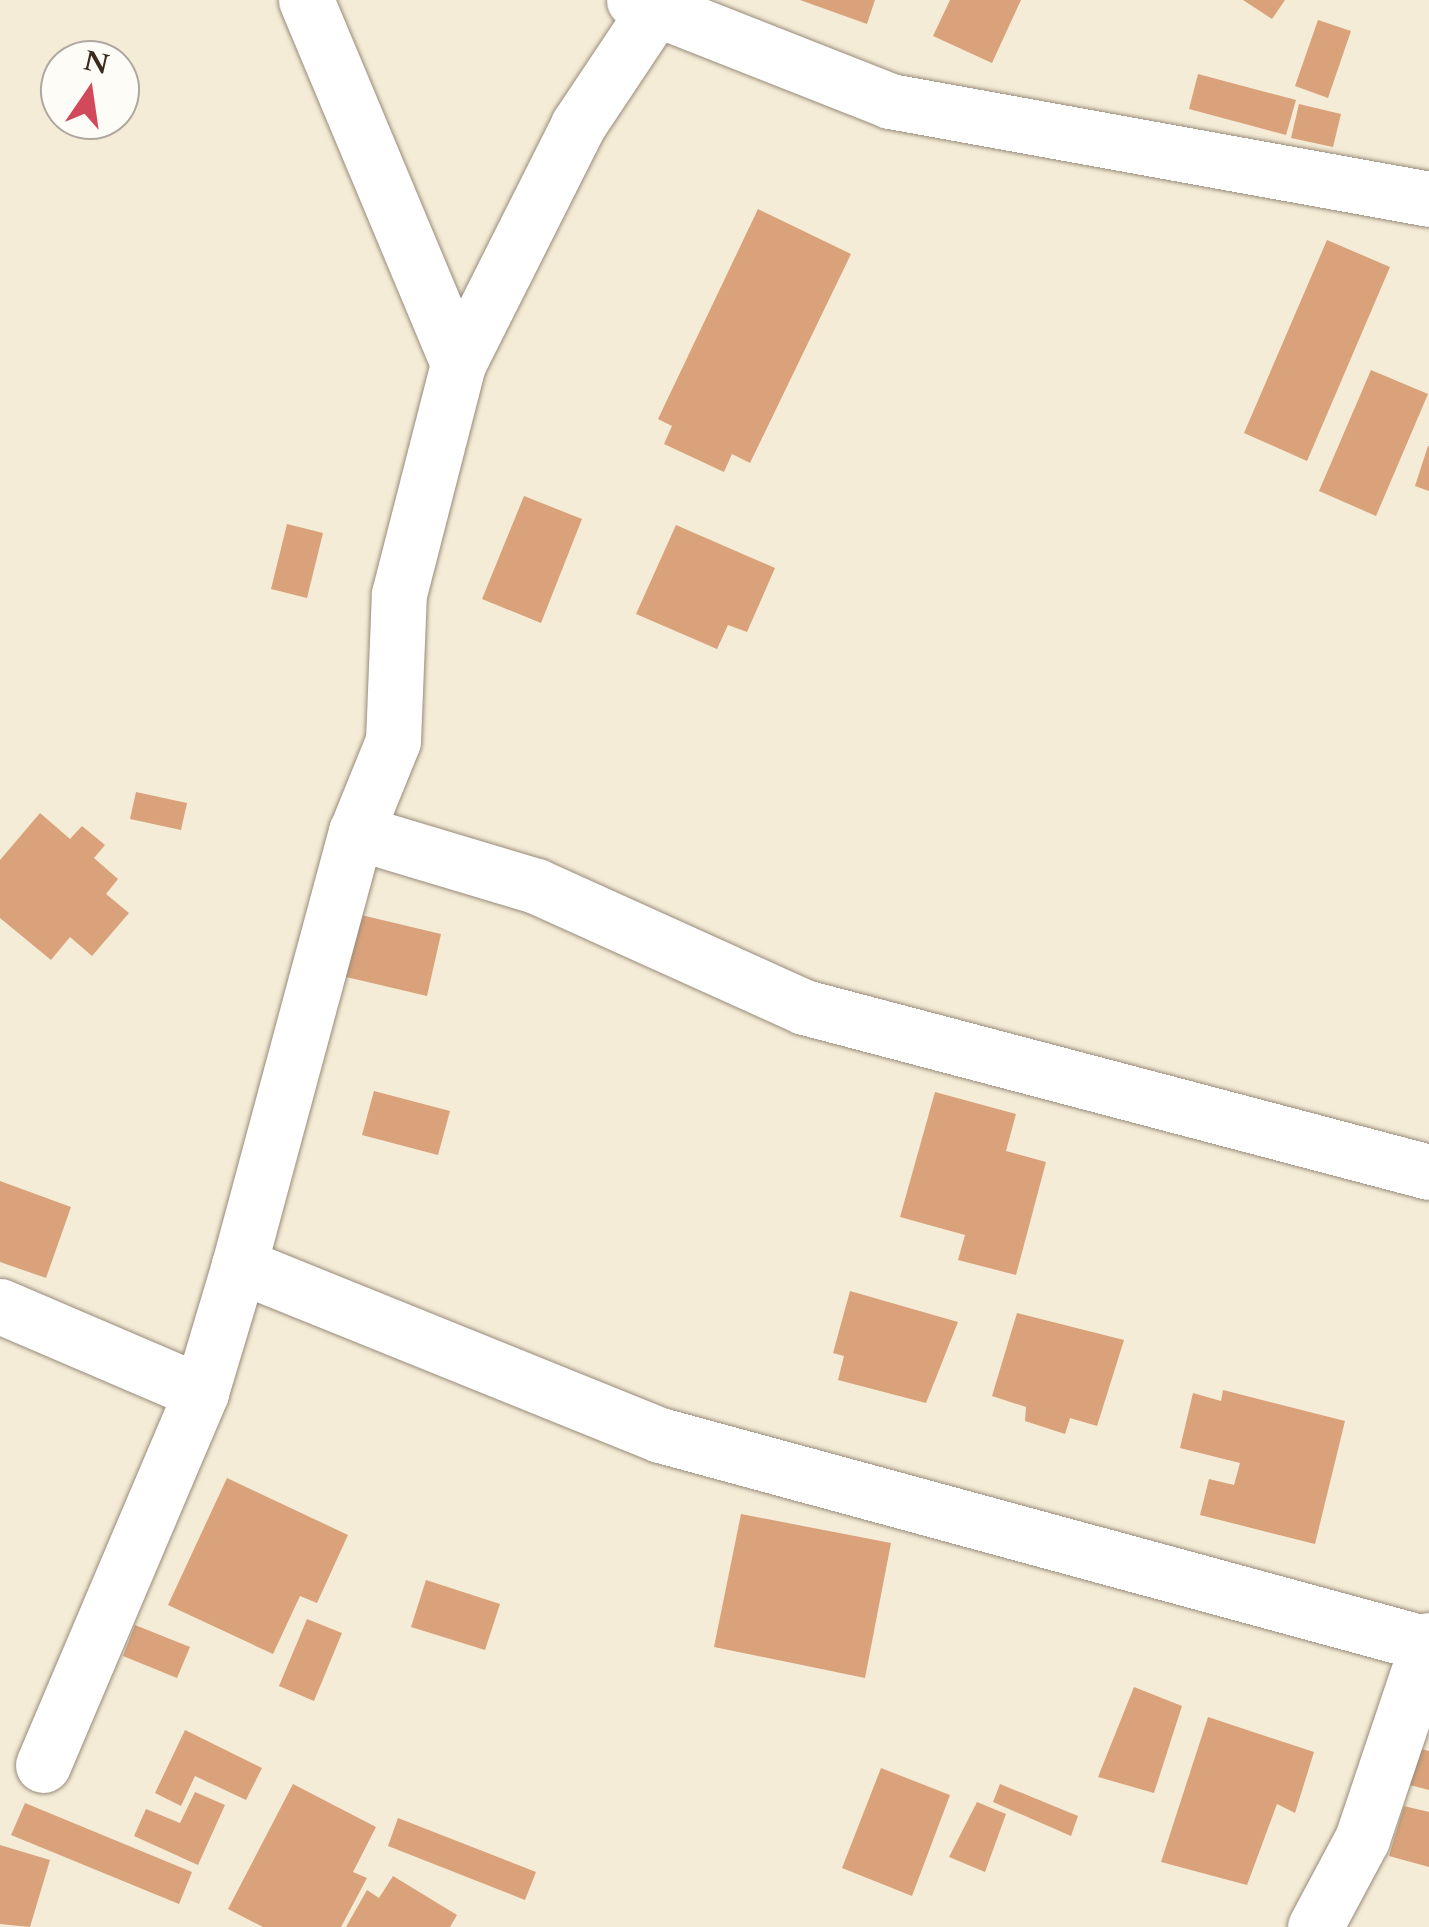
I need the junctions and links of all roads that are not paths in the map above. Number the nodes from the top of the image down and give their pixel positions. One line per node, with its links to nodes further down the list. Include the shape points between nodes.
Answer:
1 (306, 0): 5 (street)
2 (645, 4): 3 (street); 5 (street)
3 (719, 14): 4 (street, via 890,100)
4 (1429, 199)
5 (458, 364): 6 (street, via 400,594 394,742)
6 (356, 832): 7 (street, via 536,886 804,1007); 8 (street)
7 (1429, 1172)
8 (239, 1264): 10 (street); 11 (street, via 660,1435)
9 (0, 1306): 10 (street)
10 (201, 1392): 12 (street)
11 (1428, 1642): 13 (street, via 1396,1752)
12 (43, 1765)
13 (1315, 1927)

